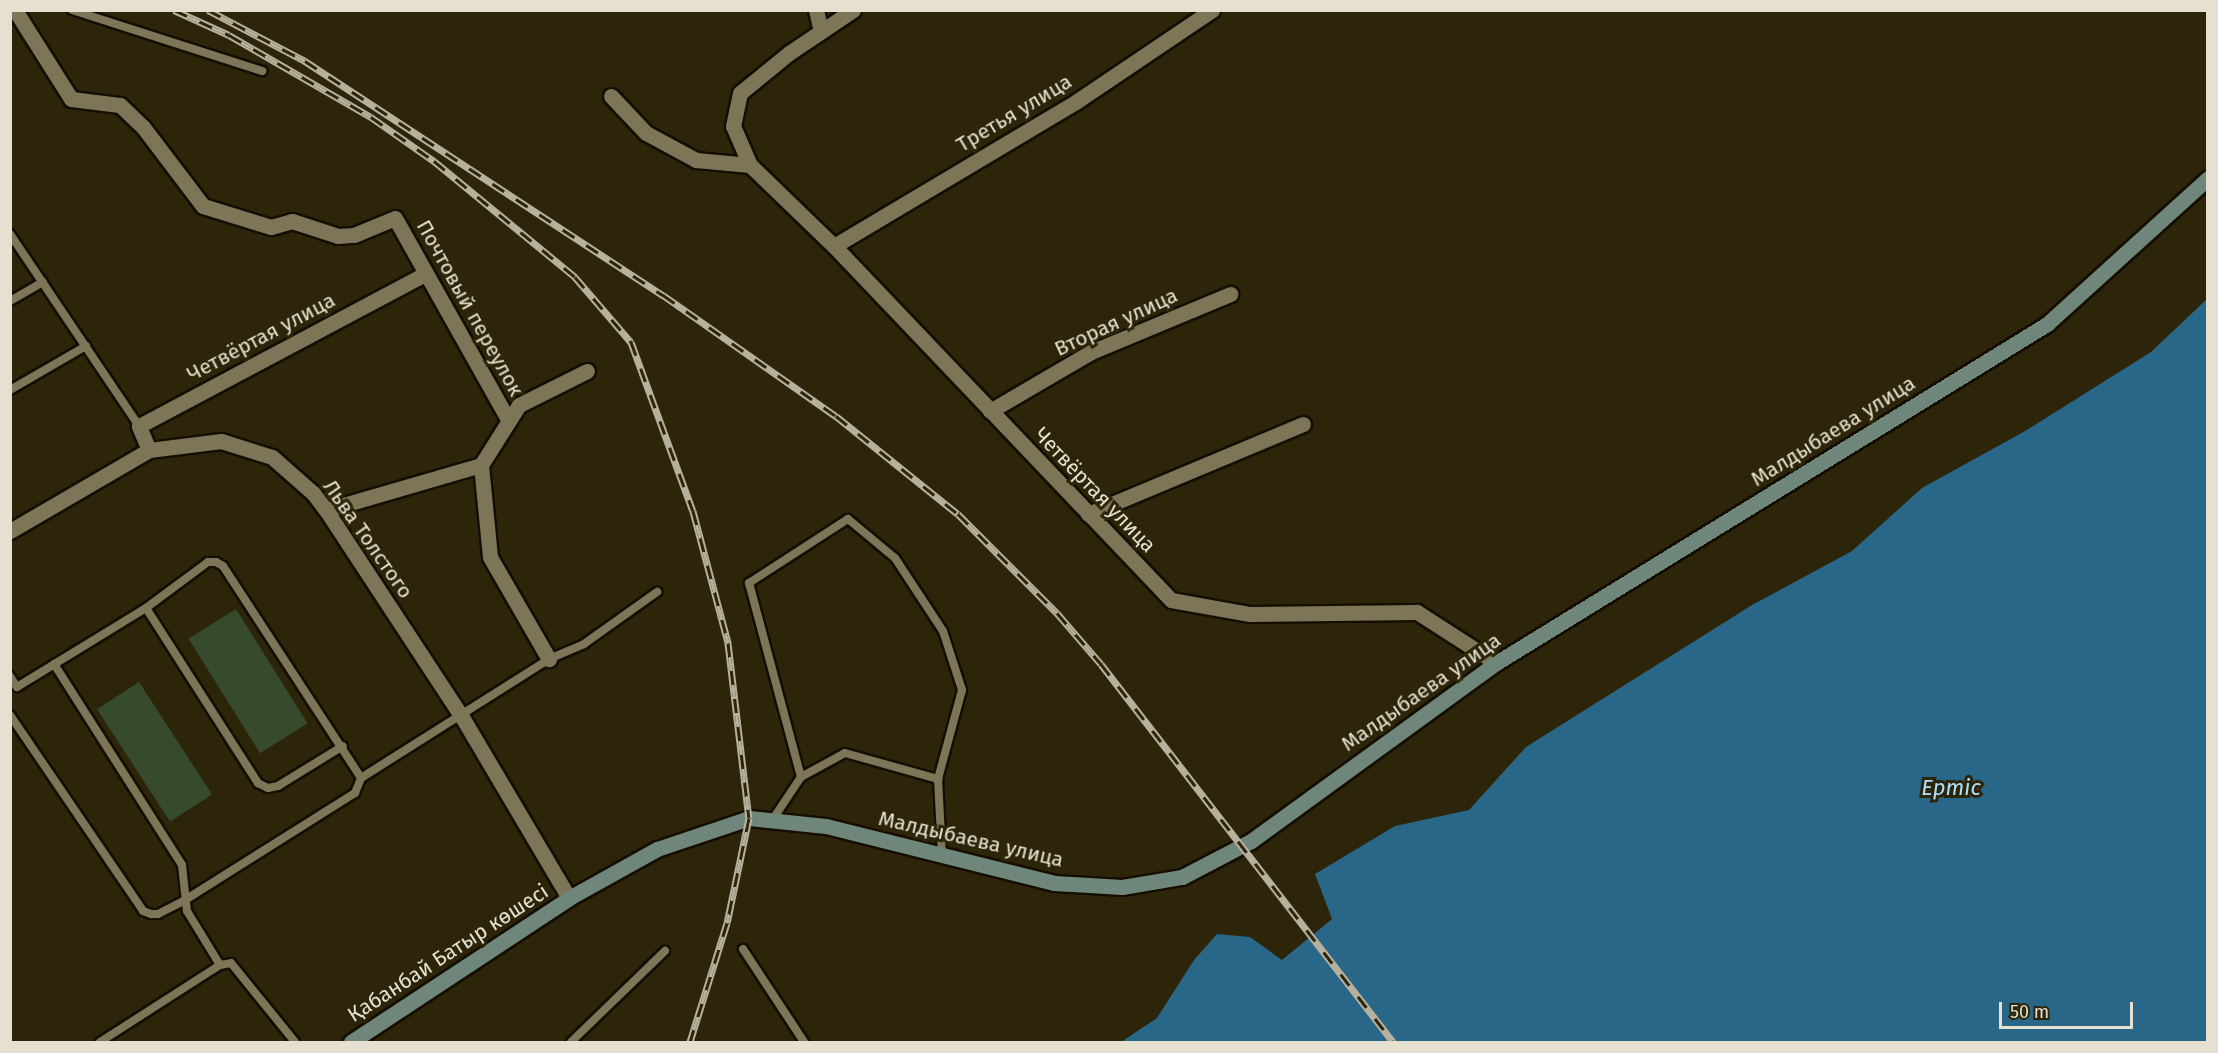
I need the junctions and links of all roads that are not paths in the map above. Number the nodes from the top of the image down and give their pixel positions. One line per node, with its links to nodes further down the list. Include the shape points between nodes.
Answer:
1 (15, 10): 13 (street, Почтовый переулок, via 72,99 120,105 143,127 204,206 271,227 292,221 338,236 354,235 395,218)
2 (72, 10): 7 (lane)
3 (816, 10): 6 (street)
4 (853, 10): 6 (street, Четвёртая улица)
5 (1212, 10): 12 (street, Третья улица, via 1077,101)
6 (821, 31): 9 (street, Четвёртая улица, via 740,93 733,126)
7 (262, 71)
8 (611, 96): 9 (street, via 646,133 696,160)
9 (750, 165): 12 (street, Четвёртая улица)
10 (2208, 178): 32 (main road, Малдыбаева улица, via 2047,324)
11 (10, 234): 14 (lane)
12 (834, 246): 20 (street, Четвёртая улица)
13 (425, 274): 21 (street, Почтовый переулок); 23 (street, Четвёртая улица)
14 (42, 282): 16 (lane); 17 (lane)
15 (1230, 294): 20 (street, Вторая улица, via 1090,352)
16 (10, 301)
17 (86, 346): 19 (lane); 23 (lane)
18 (588, 371): 21 (street, via 519,405)
19 (10, 390)
20 (990, 411): 27 (street, Четвёртая улица)
21 (508, 419): 25 (street)
22 (1303, 424): 27 (street)
23 (139, 426): 24 (street)
24 (149, 450): 26 (street, Льва Толстого, via 222,441 272,457 313,493); 28 (street, Льва Толстого)
25 (481, 465): 26 (street); 31 (street, via 490,557)
26 (326, 510): 37 (street, Льва Толстого)
27 (1088, 514): 32 (street, Четвёртая улица, via 1171,600 1249,614 1417,612)
28 (10, 531)
29 (657, 592): 31 (lane, via 585,644)
30 (146, 608): 33 (lane); 38 (lane, via 258,783 268,788 278,786); 38 (lane, via 208,562 223,566)
31 (549, 659): 37 (lane)
32 (1496, 663): 43 (main road, Малдыбаева улица, via 1251,841 1182,877 1122,887 1054,883)
33 (54, 664): 35 (lane); 45 (lane, via 183,866)
34 (10, 676): 35 (lane)
35 (14, 689)
36 (10, 715): 45 (lane, via 143,911 158,914)
37 (462, 717): 40 (lane); 44 (street, Льва Толстого)
38 (343, 746): 40 (lane)
39 (801, 777): 41 (lane, via 845,753); 41 (lane, via 749,583 848,519 895,558 947,643 962,690); 42 (lane)
40 (361, 778): 45 (lane, via 355,793)
41 (938, 779): 43 (lane)
42 (773, 819): 43 (main road, Малдыбаева улица, via 826,826); 44 (main road, Малдыбаева улица, via 749,818 657,849)
43 (942, 855)
44 (569, 898): 51 (main road, Қабанбай Батыр көшесі)
45 (185, 900): 48 (lane, via 187,911)
46 (743, 949): 53 (lane)
47 (665, 951): 52 (lane)
48 (220, 965): 49 (lane); 50 (lane, via 236,965)
49 (100, 1042)
50 (295, 1042)
51 (351, 1042)
52 (571, 1042)
53 (804, 1042)

